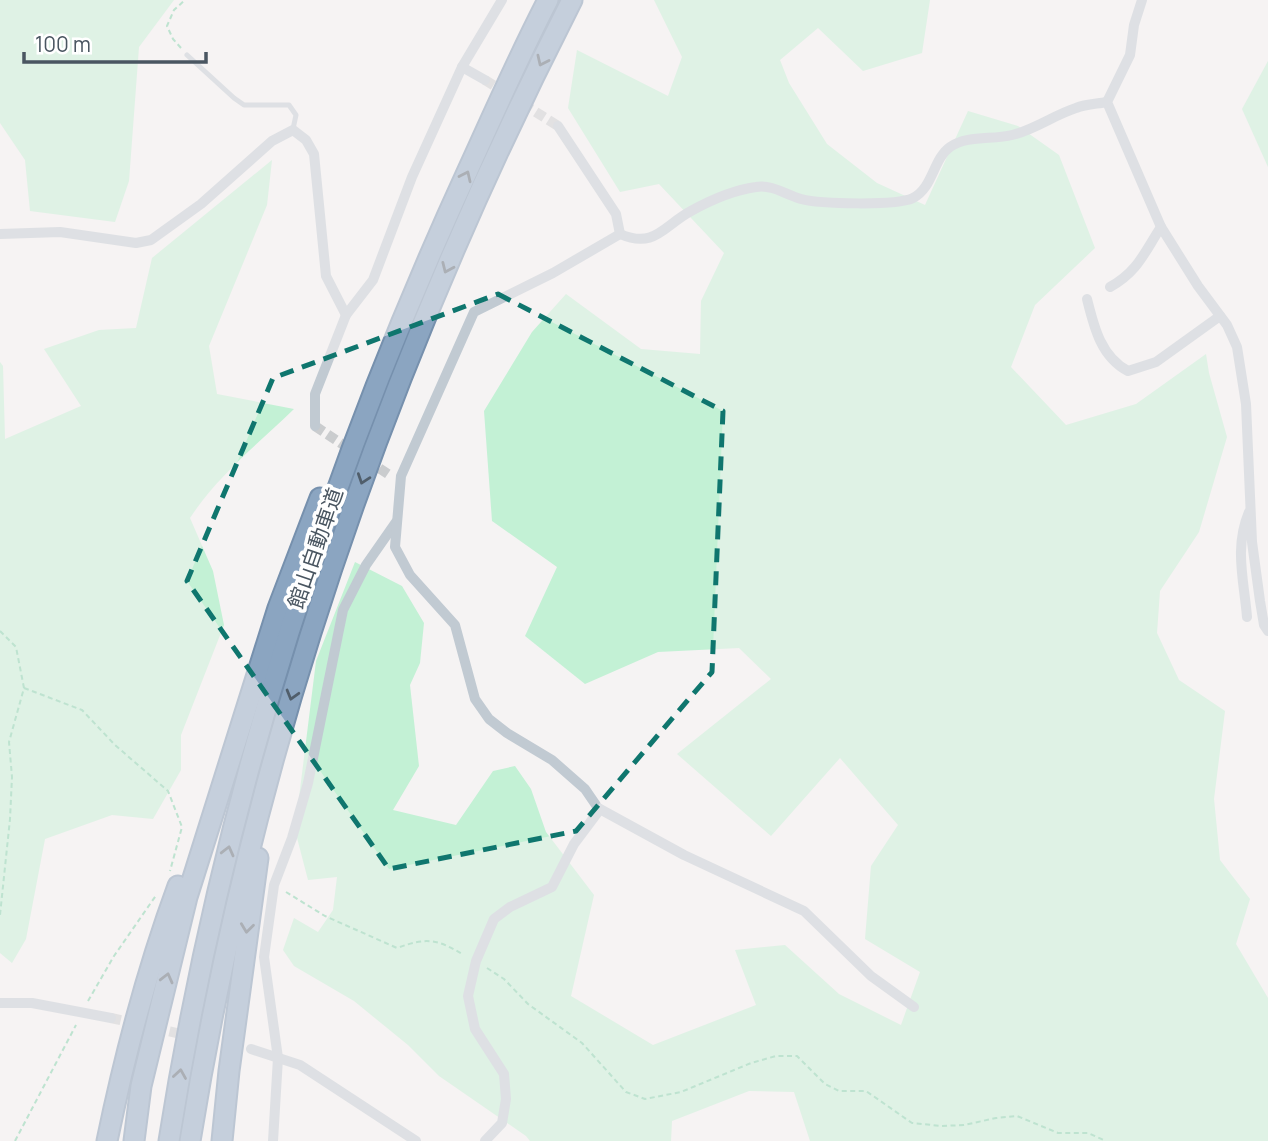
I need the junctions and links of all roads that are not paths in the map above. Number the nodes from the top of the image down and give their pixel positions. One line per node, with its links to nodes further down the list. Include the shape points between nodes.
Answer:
1 (502, 0): 6 (street)
2 (548, 0): 15 (highway, 館山自動車道, one-way to 2)
3 (572, 0): 25 (highway, 館山自動車道, one-way to 25, via 468,219 400,382 335,556)
4 (1142, 0): 8 (street, via 1130,55)
5 (187, 55): 10 (lane, via 244,105 289,105 296,115)
6 (462, 67): 7 (street); 17 (street, via 412,177 373,280)
7 (485, 80)
8 (1107, 102): 11 (street); 13 (street, via 1078,107 1012,135 960,141 947,148 924,190 912,198 823,203 757,186 689,212 651,238)
9 (558, 126): 13 (street, via 616,214)
10 (293, 130): 12 (street, via 272,141 201,204 151,240 136,243 60,232); 17 (street, via 314,154 326,276)
11 (1161, 227): 14 (street, via 1143,260); 18 (street)
12 (0, 234)
13 (620, 234): 21 (street, via 553,274 474,312 396,476)
14 (1110, 287)
15 (415, 289): 24 (highway, via 369,366 278,608); 34 (highway, 館山自動車道, one-way to 15, via 222,874 283,650 346,460)
16 (1087, 299): 18 (street, via 1105,351 1128,371 1157,362)
17 (346, 316): 19 (street, via 315,394)
18 (1220, 316): 20 (street, via 1237,347 1242,373)
19 (315, 426)
20 (1252, 506): 22 (street, via 1245,520 1241,554); 23 (street, via 1259,601)
21 (397, 520): 26 (street, via 396,547 410,575 455,625 475,699 489,719 552,760); 31 (street, via 343,610 308,783 274,885 264,957)
22 (1247, 617)
23 (1268, 631)
24 (237, 742): 32 (highway, via 144,986); 33 (highway, one-way to 24, via 141,1086 187,897)
25 (265, 788): 35 (highway, 館山自動車道, via 222,967); 36 (highway, one-way to 36)
26 (598, 807): 28 (street, via 684,855 804,911 871,976); 39 (street, via 552,887 494,919 475,961 468,996 475,1030 504,1074 506,1099 502,1123)
27 (0, 1003): 29 (street, via 33,1003)
28 (914, 1007)
29 (111, 1018)
30 (251, 1049): 31 (street)
31 (278, 1058): 37 (street); 38 (street, via 300,1065)
32 (107, 1141)
33 (134, 1141)
34 (169, 1141)
35 (190, 1141)
36 (222, 1141)
37 (273, 1141)
38 (416, 1141)
39 (485, 1141)

